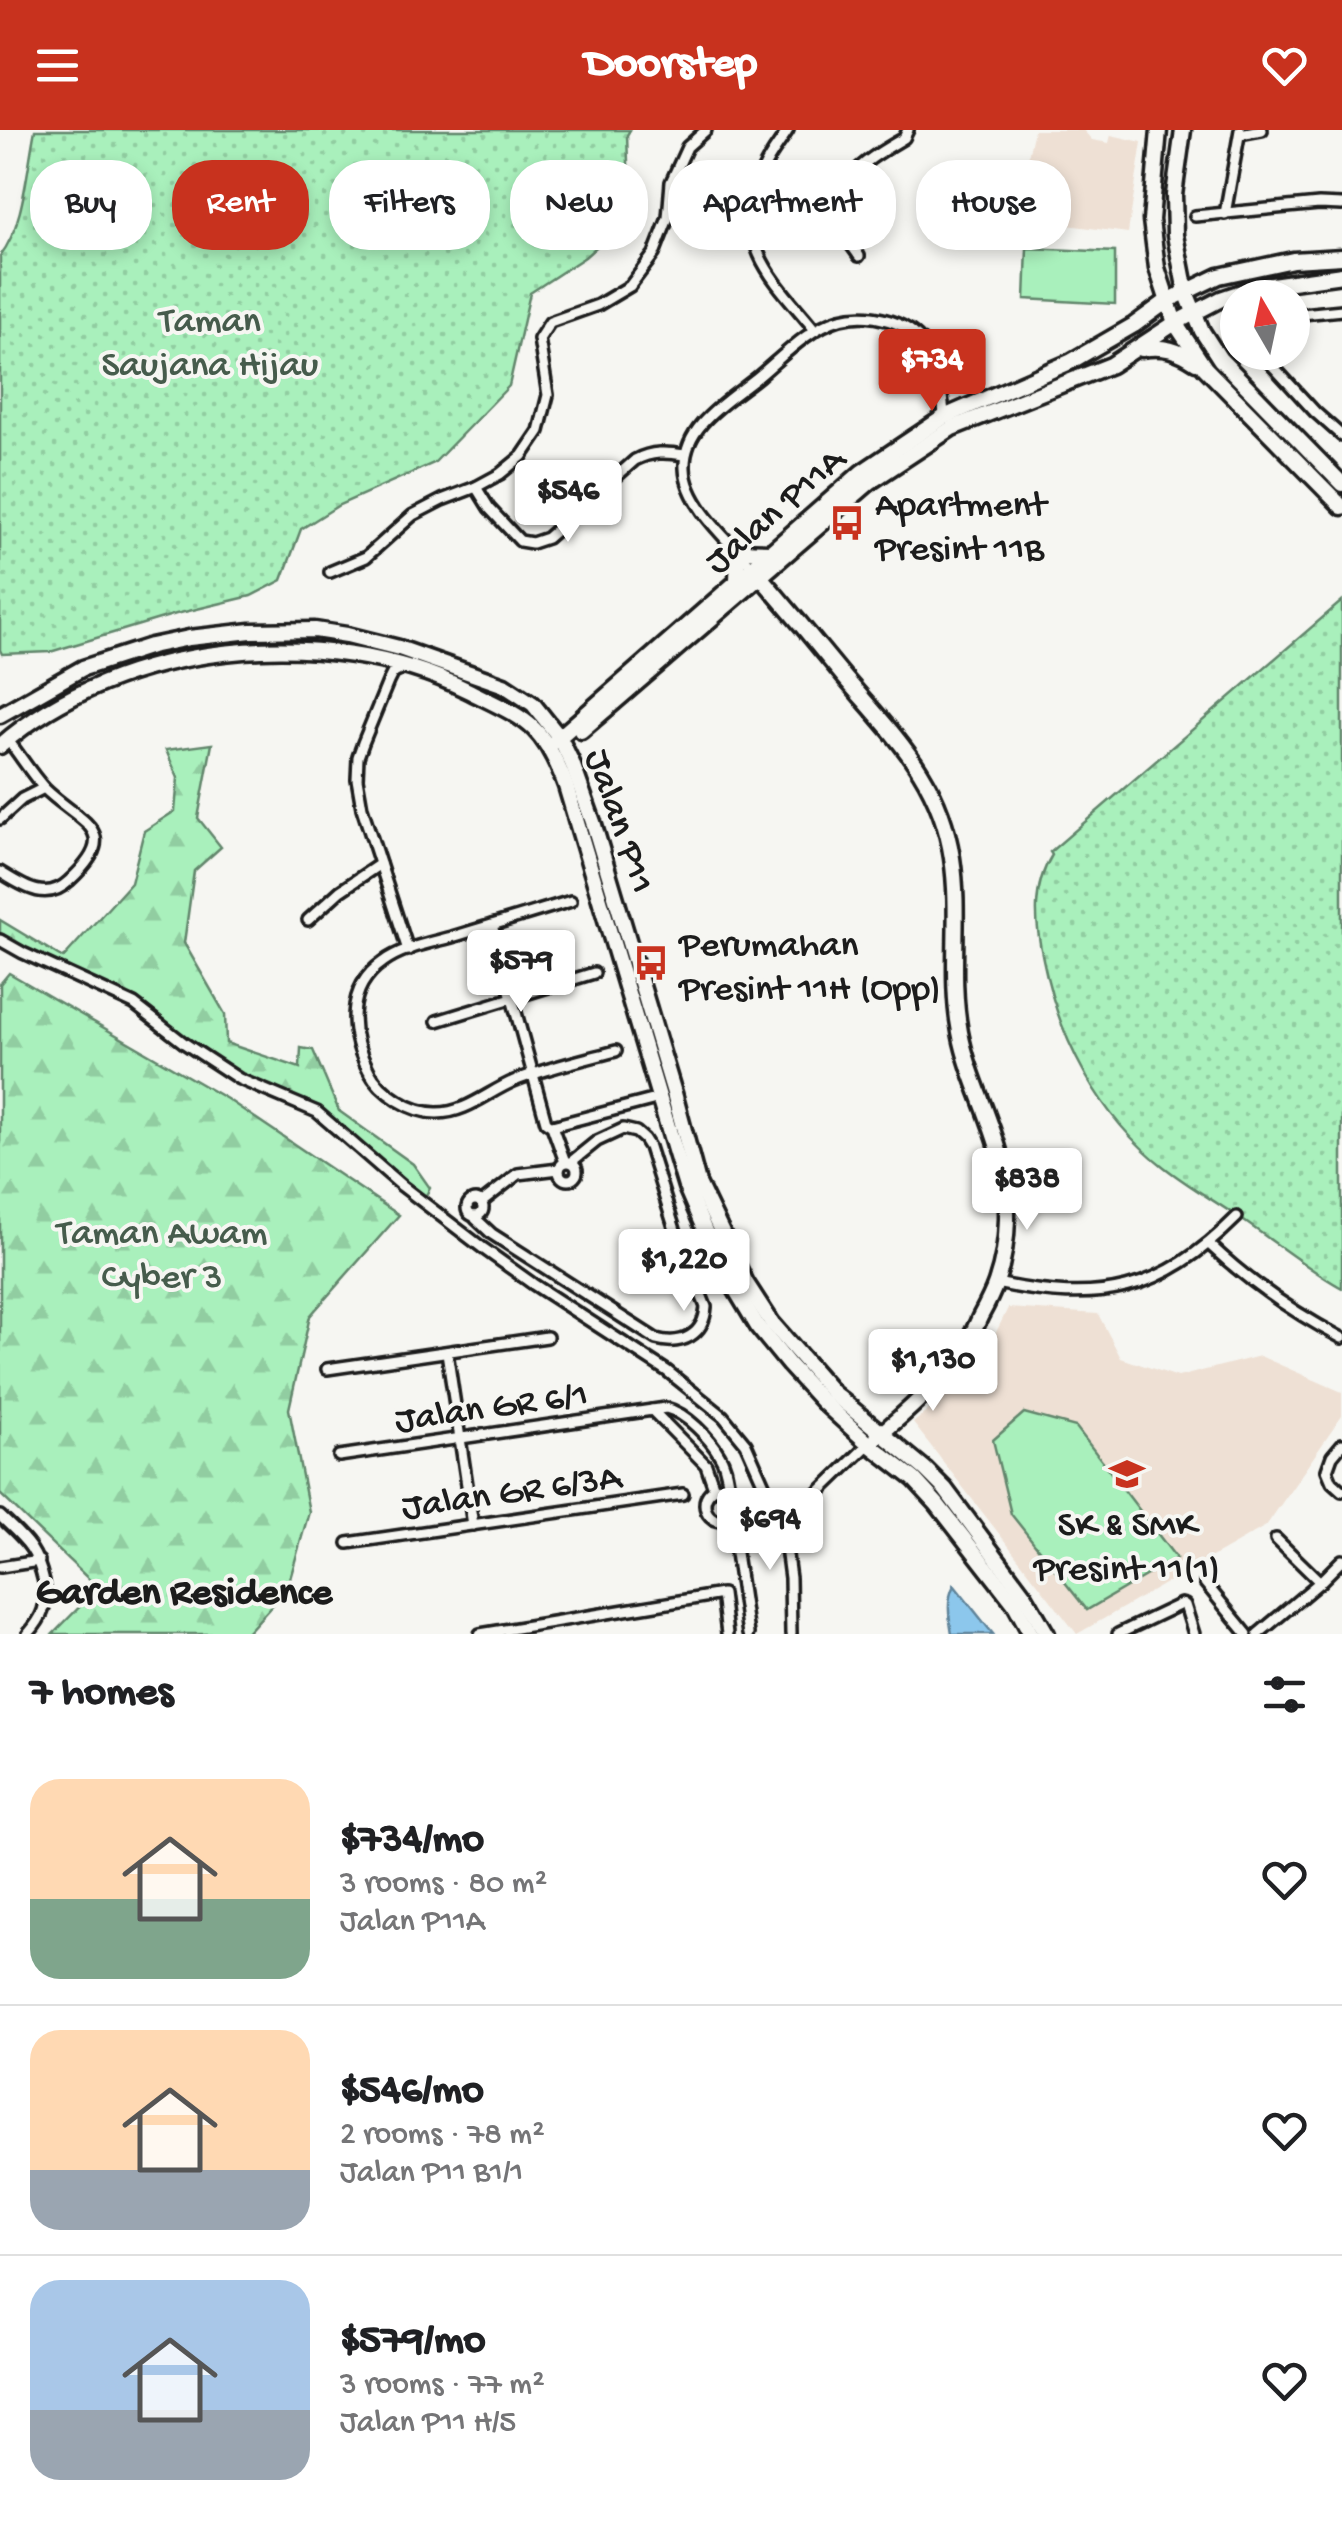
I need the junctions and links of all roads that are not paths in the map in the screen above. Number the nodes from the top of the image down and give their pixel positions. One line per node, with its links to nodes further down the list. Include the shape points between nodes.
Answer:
1 (706, 130): 39 (street, via 687,147 654,254 630,286 550,322 539,339 548,395 539,431 522,456)
2 (788, 130): 27 (street, via 759,180 755,239 767,270)
3 (908, 130): 11 (street, via 861,164 842,190 842,230)
4 (1159, 130): 14 (main road, via 1151,200)
5 (1183, 130): 13 (main road, via 1174,195)
6 (1262, 130): 7 (street)
7 (1240, 132): 9 (street)
8 (1342, 205): 9 (street)
9 (1225, 214): 10 (street)
10 (1195, 216)
11 (858, 256)
12 (1342, 258): 16 (main road, Jalan P11A)
13 (1181, 264): 16 (main road, via 1198,278); 18 (main road)
14 (1157, 268): 20 (main road); 26 (main road, via 1154,296)
15 (1342, 275): 17 (main road, Jalan P11A)
16 (1218, 276): 18 (main road, Jalan P11A)
17 (1306, 280)
18 (1186, 292): 20 (main road, Jalan P11A); 23 (main road)
19 (1220, 300): 23 (main road, Jalan P11A)
20 (1166, 301): 25 (main road); 26 (main road, Jalan P11A)
21 (1220, 301): 29 (main road, via 1209,318)
22 (1342, 310): 24 (street)
23 (1194, 313): 25 (main road, Jalan P11A); 29 (main road)
24 (1310, 313)
25 (1175, 324): 28 (main road, Jalan P11A); 30 (main road)
26 (1134, 325): 34 (main road, Jalan P11A)
27 (814, 330): 33 (street, via 864,316 902,326 927,348); 37 (street, via 698,426)
28 (1136, 350): 30 (main road, via 1174,350); 42 (main road, Jalan P11A, via 952,428)
29 (1220, 359)
30 (1205, 368): 40 (main road)
31 (1231, 370): 38 (main road)
32 (1276, 370): 36 (street)
33 (941, 391): 34 (street); 35 (street)
34 (964, 410): 35 (main road, Jalan P11A)
35 (944, 418): 42 (main road, Jalan P11A, via 862,472)
36 (1342, 436)
37 (685, 455): 39 (street, via 647,453 547,538 532,543 520,542); 41 (street, via 693,496)
38 (1342, 484)
39 (476, 487): 43 (street, via 414,515 366,557)
40 (1342, 507)
41 (738, 551): 42 (main road); 44 (street); 45 (main road)
42 (774, 557): 44 (main road, Jalan P11A); 46 (main road)
43 (330, 572)
44 (756, 572): 45 (main road, Jalan P11A); 46 (main road)
45 (738, 588): 46 (main road); 53 (main road, Jalan P11A); 55 (main road, Jalan P11A)
46 (780, 599): 77 (main road, via 908,750 944,820 953,862 960,1033 996,1142 1006,1196)
47 (373, 659): 48 (main road, Jalan P11); 49 (street); 54 (main road, Jalan P11, via 247,650 195,657 76,696)
48 (407, 668): 49 (street); 55 (main road, Jalan P11, via 521,717)
49 (388, 682): 58 (street, via 358,757 362,808)
50 (27, 698): 51 (main road, Jalan P11); 52 (main road, Jalan P11, via 83,668 151,646 251,631 315,630 454,666 504,685); 54 (main road)
51 (0, 714)
52 (544, 716): 53 (main road); 55 (main road, Jalan P11)
53 (580, 718): 55 (main road, Jalan P11A)
54 (2, 742): 56 (street)
55 (557, 746): 70 (main road, Jalan P11, via 593,822); 71 (main road, Jalan P11)
56 (44, 788): 57 (street); 59 (street, via 86,820 95,849 65,886 44,893)
57 (0, 819)
58 (380, 864): 61 (street); 64 (street)
59 (0, 872)
60 (571, 901): 62 (street)
61 (308, 920)
62 (492, 925): 64 (street); 66 (street)
63 (0, 940): 94 (street, via 134,1004 239,1078 317,1112 484,1249 723,1416 746,1444)
64 (408, 950): 69 (street, via 381,962 358,989 354,1010 361,1055 382,1088 421,1111 453,1112)
65 (594, 972): 66 (street)
66 (511, 998): 67 (street); 69 (street)
67 (437, 1021)
68 (616, 1050): 69 (street)
69 (532, 1074): 73 (street)
70 (668, 1075): 71 (main road); 72 (main road, Jalan P11)
71 (660, 1098): 72 (main road); 73 (street); 85 (main road, Jalan P11, via 686,1187 734,1288 789,1365)
72 (679, 1113): 83 (main road, Jalan P11, via 698,1183 772,1323 822,1382)
73 (552, 1126): 74 (street)
74 (565, 1164): 74 (street, via 624,1129 649,1147 706,1307 684,1341 656,1339 468,1212 472,1201 481,1203 518,1174)
75 (1237, 1218): 76 (street)
76 (1209, 1244): 77 (street, via 1166,1273 1120,1290 1066,1294); 79 (street, via 1286,1306)
77 (996, 1283): 83 (main road, via 954,1363)
78 (547, 1337): 80 (street)
79 (1342, 1338)
80 (447, 1352): 81 (street); 84 (street)
81 (326, 1369)
82 (652, 1410): 84 (street, Jalan GR 6/1); 87 (street, via 674,1410); 89 (street)
83 (882, 1434): 85 (main road); 113 (main road, Jalan P11, via 945,1489)
84 (460, 1438): 88 (street, Jalan GR 6/1); 99 (street)
85 (869, 1444): 96 (street, via 807,1504); 112 (main road, Jalan P11, via 938,1504)
86 (1342, 1444): 92 (street, via 1327,1470)
87 (720, 1454): 89 (street); 91 (street)
88 (339, 1456)
89 (706, 1465): 90 (street)
90 (714, 1488): 91 (street); 98 (street, via 705,1508 717,1520)
91 (729, 1488): 95 (street)
92 (1342, 1491)
93 (683, 1494): 99 (street, Jalan GR 6/3A)
94 (769, 1496): 95 (street); 96 (street)
95 (740, 1502): 98 (street)
96 (781, 1510): 111 (street)
97 (0, 1516): 103 (street)
98 (728, 1520): 110 (street)
99 (473, 1525): 101 (street, Jalan GR 6/3A)
100 (1276, 1539): 105 (street)
101 (348, 1543)
102 (1342, 1560): 105 (street)
103 (39, 1561): 104 (street); 107 (street, via 46,1609)
104 (0, 1567)
105 (1320, 1582): 117 (street)
106 (1205, 1584): 116 (street)
107 (28, 1634)
108 (480, 1634): 109 (street, via 722,1594)
109 (727, 1634)
110 (748, 1634)
111 (790, 1634)
112 (1031, 1634)
113 (1047, 1634)
114 (1118, 1634): 115 (street, via 1181,1604)
115 (1194, 1634)
116 (1247, 1634)
117 (1258, 1634)

